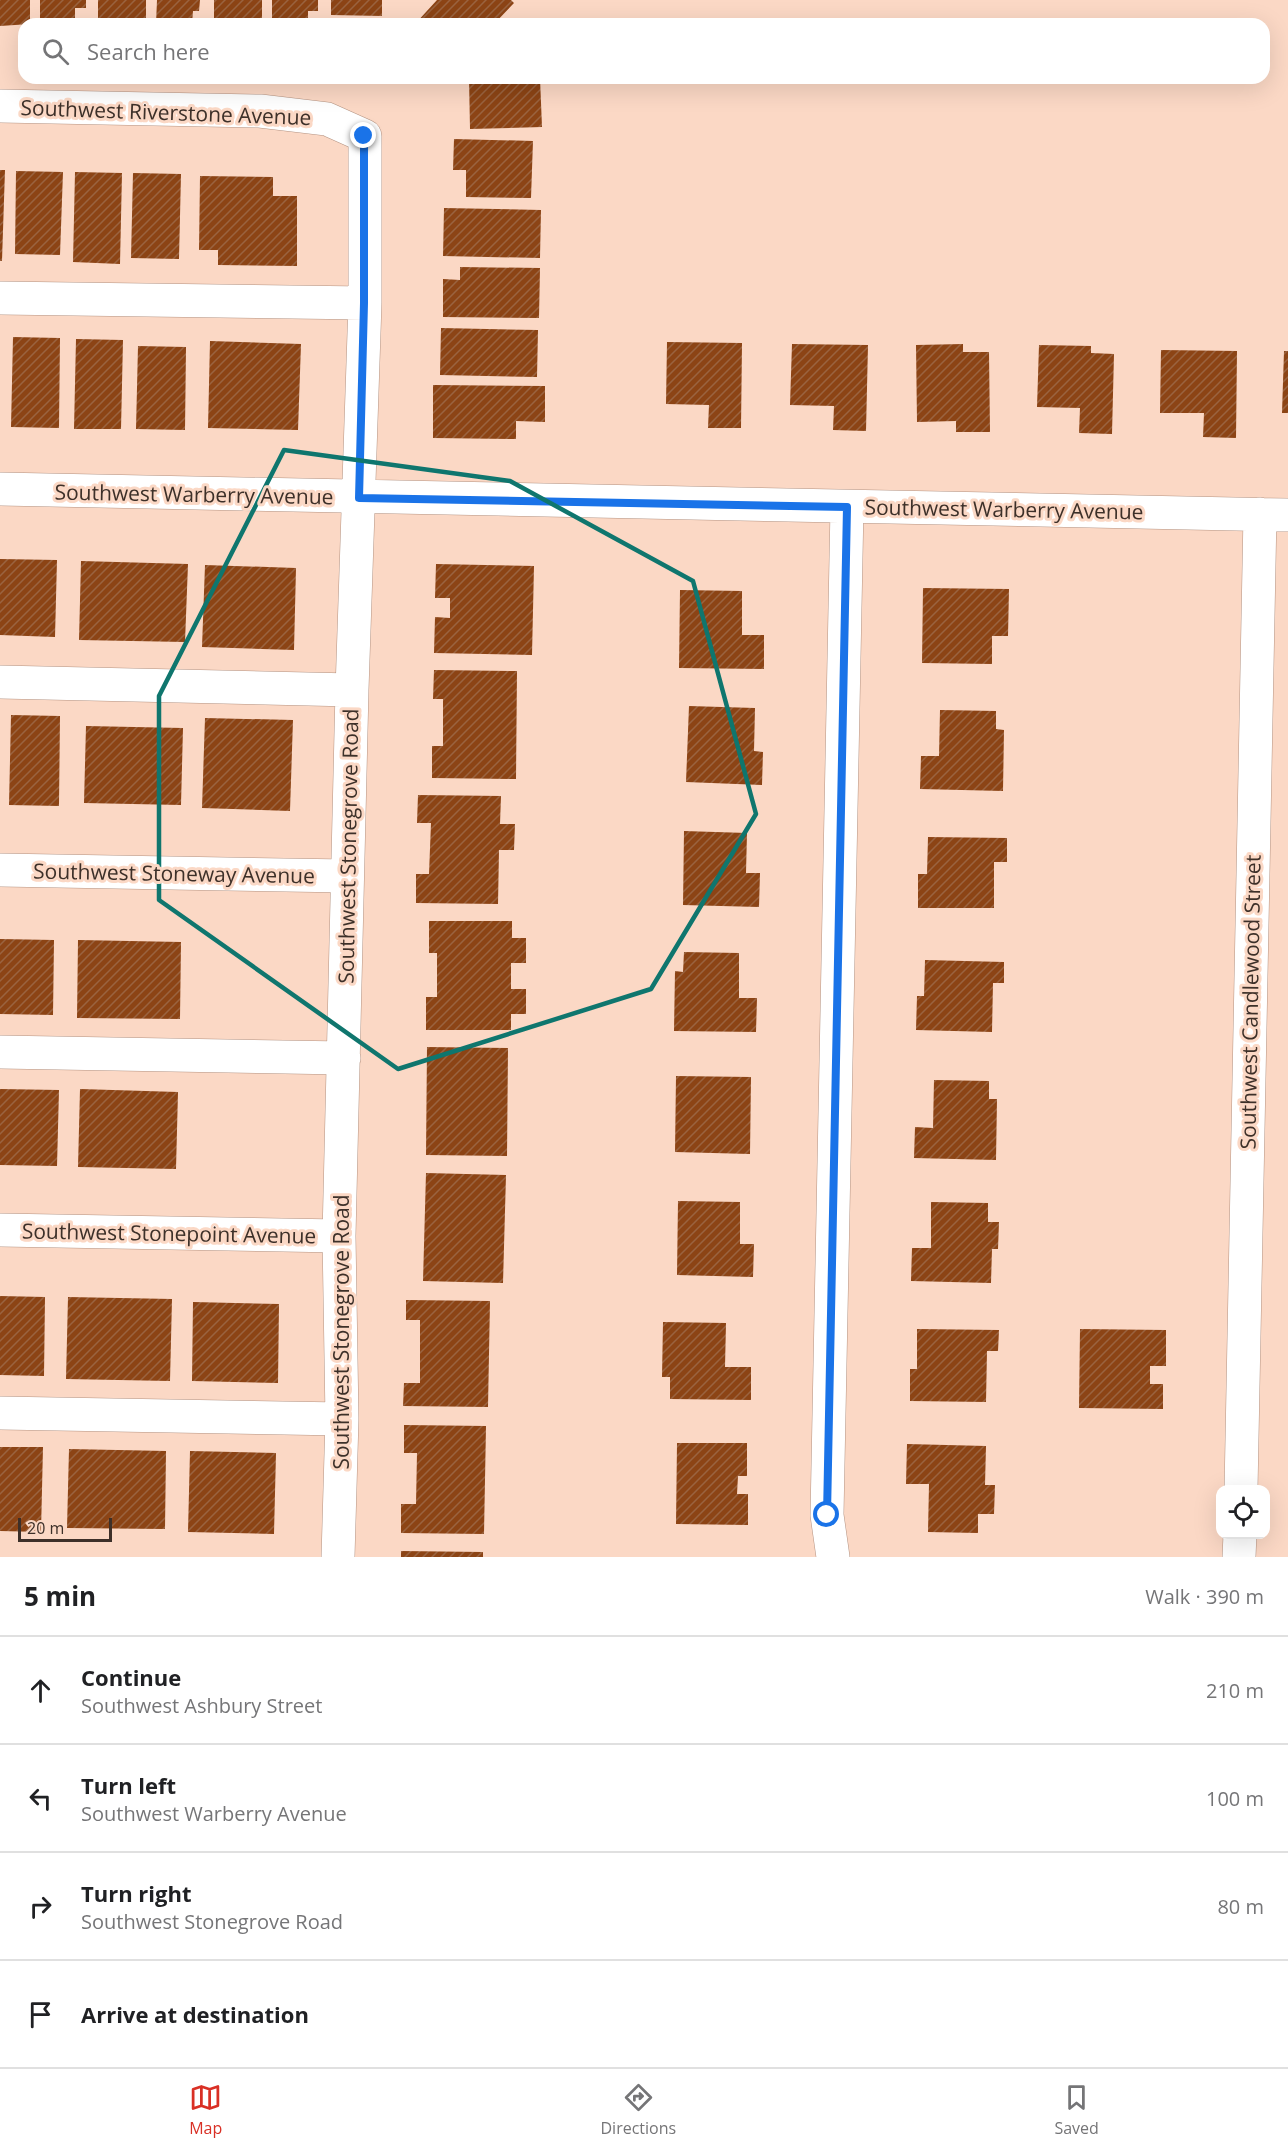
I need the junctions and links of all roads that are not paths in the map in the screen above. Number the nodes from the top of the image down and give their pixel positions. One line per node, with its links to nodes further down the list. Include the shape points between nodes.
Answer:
1 (0, 106): 2 (street, Southwest Riverstone Avenue, via 260,111 327,118)
2 (364, 136): 4 (street, Southwest Stonegrove Road)
3 (0, 298): 4 (street)
4 (364, 303): 6 (street, Southwest Stonegrove Road)
5 (0, 489): 6 (street, Southwest Warberry Avenue)
6 (359, 498): 7 (street, Southwest Warberry Avenue); 10 (street, Southwest Stonegrove Road)
7 (847, 507): 8 (street, Southwest Warberry Avenue); 22 (street, via 827,1504)
8 (1274, 515): 19 (street, Southwest Candlewood Street)
9 (0, 682): 10 (street)
10 (352, 690): 12 (street, Southwest Stonegrove Road)
11 (0, 870): 12 (street, Southwest Stoneway Avenue)
12 (348, 876): 14 (street, Southwest Stonegrove Road)
13 (0, 1052): 14 (street)
14 (344, 1058): 16 (street, Southwest Stonegrove Road)
15 (0, 1230): 16 (street, Southwest Stonepoint Avenue)
16 (339, 1236): 18 (street, Southwest Stonegrove Road)
17 (0, 1413): 18 (street)
18 (342, 1419): 21 (street, Southwest Stonegrove Road)
19 (1241, 1485)
20 (1240, 1539): 23 (street)
21 (338, 1557)
22 (833, 1557)
23 (1239, 1557)

